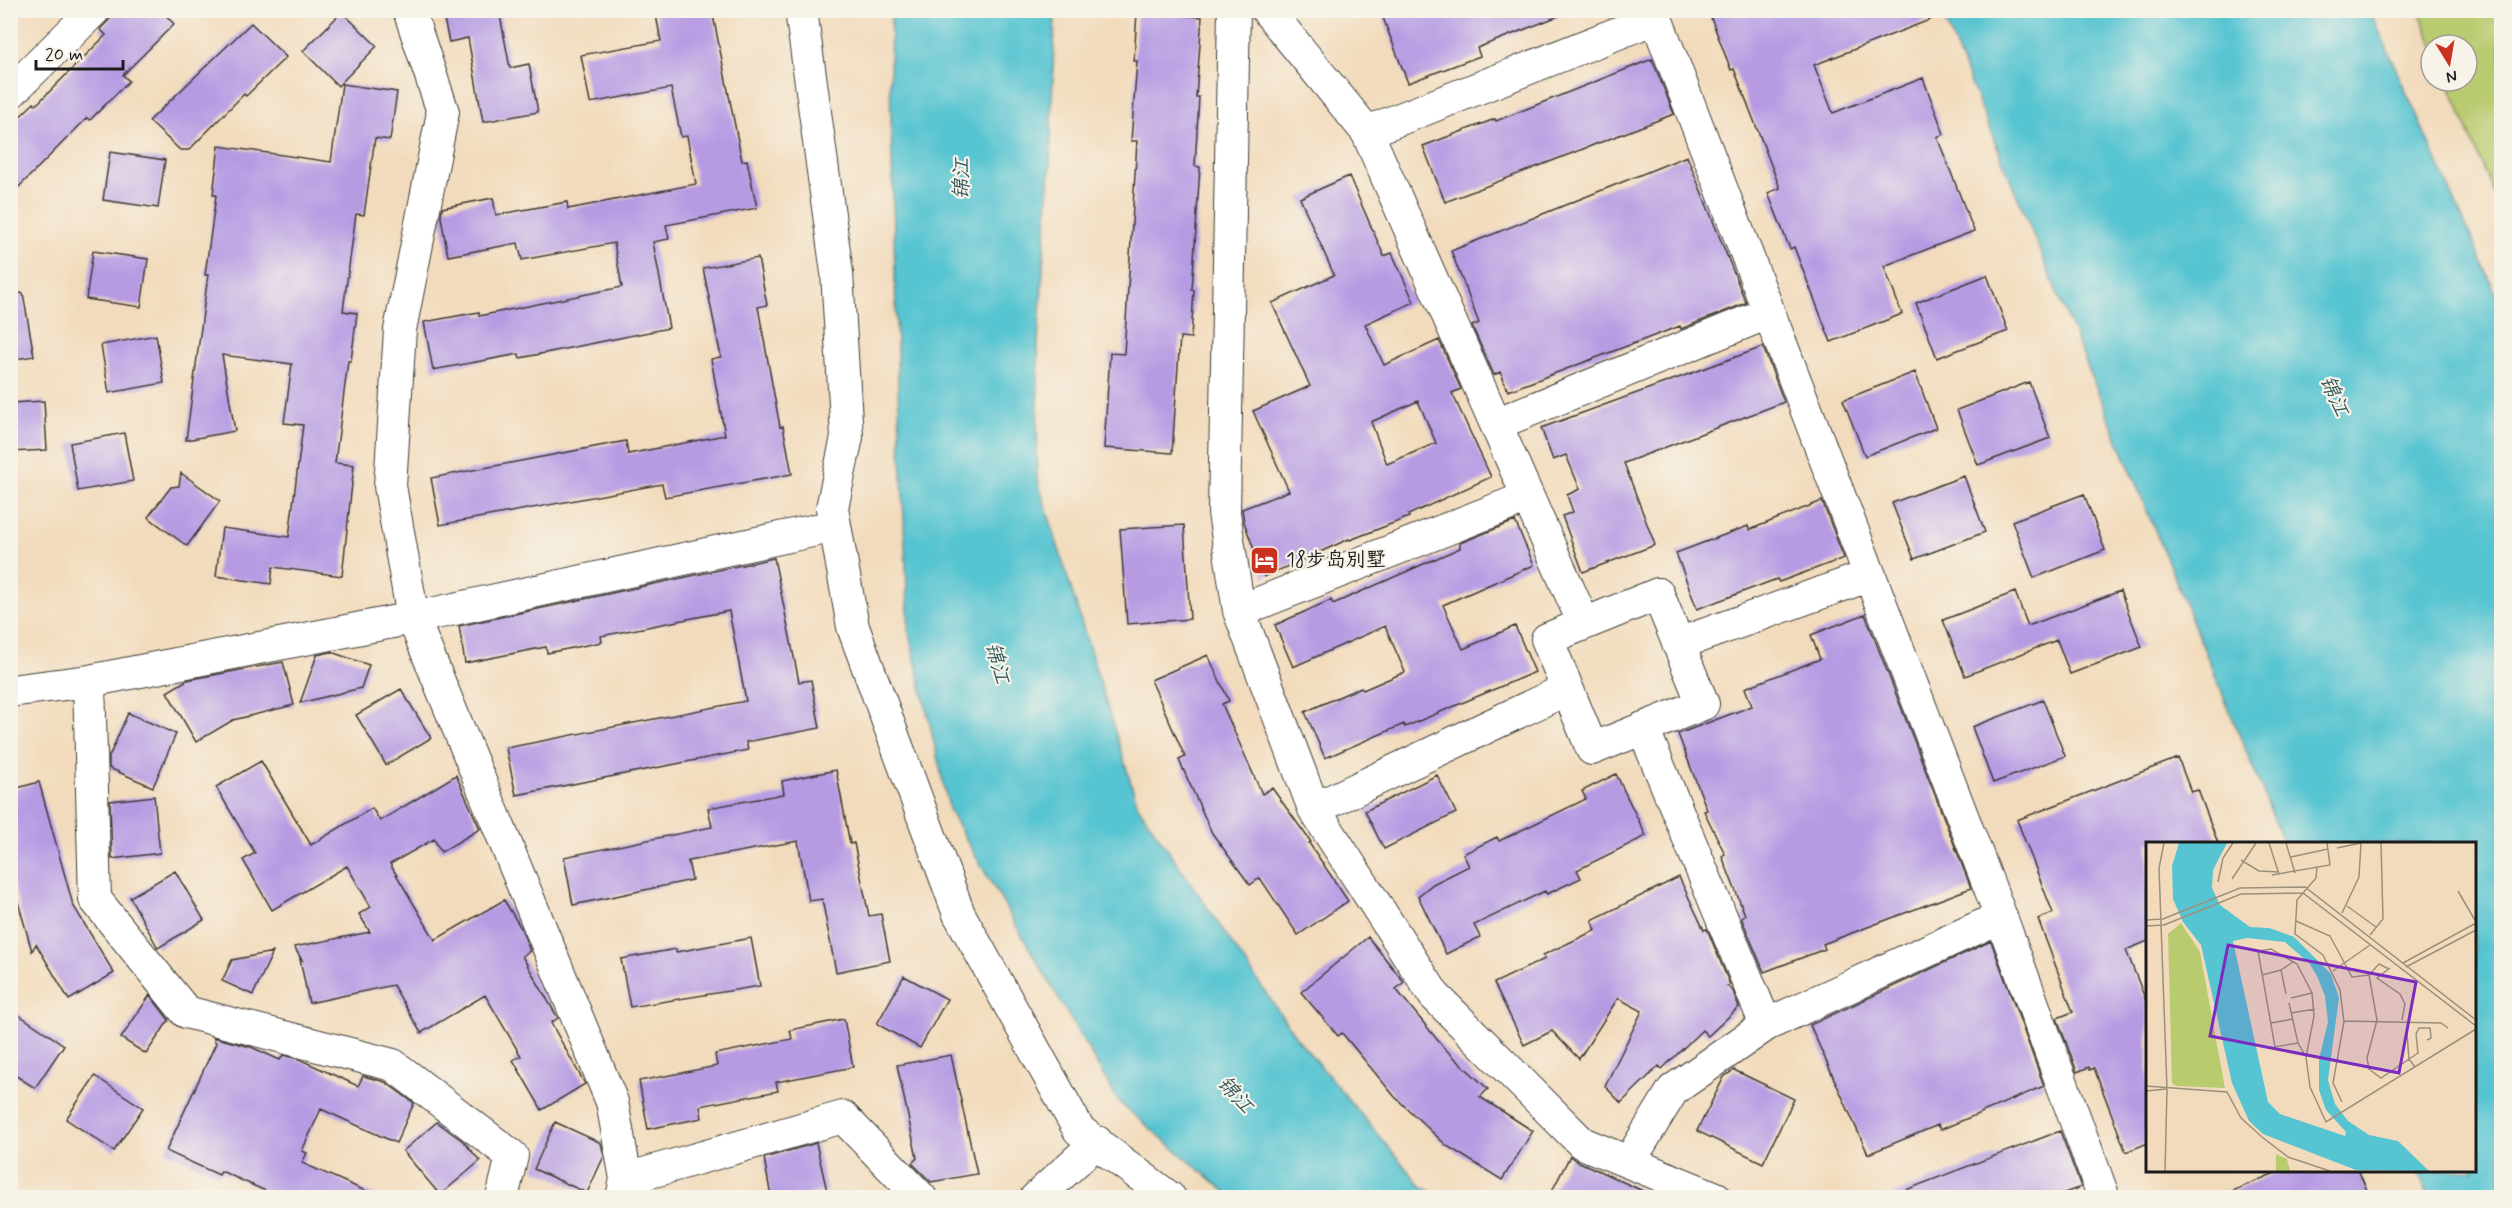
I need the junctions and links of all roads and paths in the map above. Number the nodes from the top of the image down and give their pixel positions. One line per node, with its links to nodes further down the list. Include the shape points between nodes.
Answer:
1 (93, 10): 6 (street)
2 (409, 10): 14 (street, via 444,112 400,330 390,486)
3 (801, 10): 11 (street, via 837,273 847,437 832,508)
4 (1234, 10): 13 (street, via 1224,513)
5 (1267, 10): 7 (street)
6 (10, 93)
7 (1367, 132): 8 (street, via 1656,18); 9 (street)
8 (1768, 313): 9 (street); 12 (street)
9 (1496, 424): 10 (street)
10 (1528, 497): 13 (street); 15 (street)
11 (835, 526): 14 (street); 24 (street, via 853,627 958,914 1079,1130)
12 (1868, 576): 16 (street); 22 (street)
13 (1239, 611): 21 (street)
14 (413, 618): 17 (street); 26 (street, via 612,1102)
15 (1584, 624): 16 (street, via 1658,594); 18 (street, via 1547,639)
16 (1678, 644): 20 (street, via 1703,704)
17 (89, 681): 19 (street); 27 (street, via 95,899 102,908 186,1012 393,1065 512,1156)
18 (1567, 689): 20 (street, via 1592,749); 21 (street)
19 (10, 691)
20 (1643, 728): 23 (street)
21 (1314, 809): 25 (street, via 1434,995 1582,1143)
22 (2001, 917): 23 (street); 32 (street)
23 (1766, 1025): 25 (street, via 1673,1090)
24 (1097, 1142): 29 (street); 30 (street)
25 (1629, 1162): 31 (street)
26 (624, 1188): 28 (street, via 843,1117)
27 (502, 1197)
28 (921, 1197)
29 (1035, 1197)
30 (1170, 1197)
31 (1716, 1197)
32 (2104, 1197)

